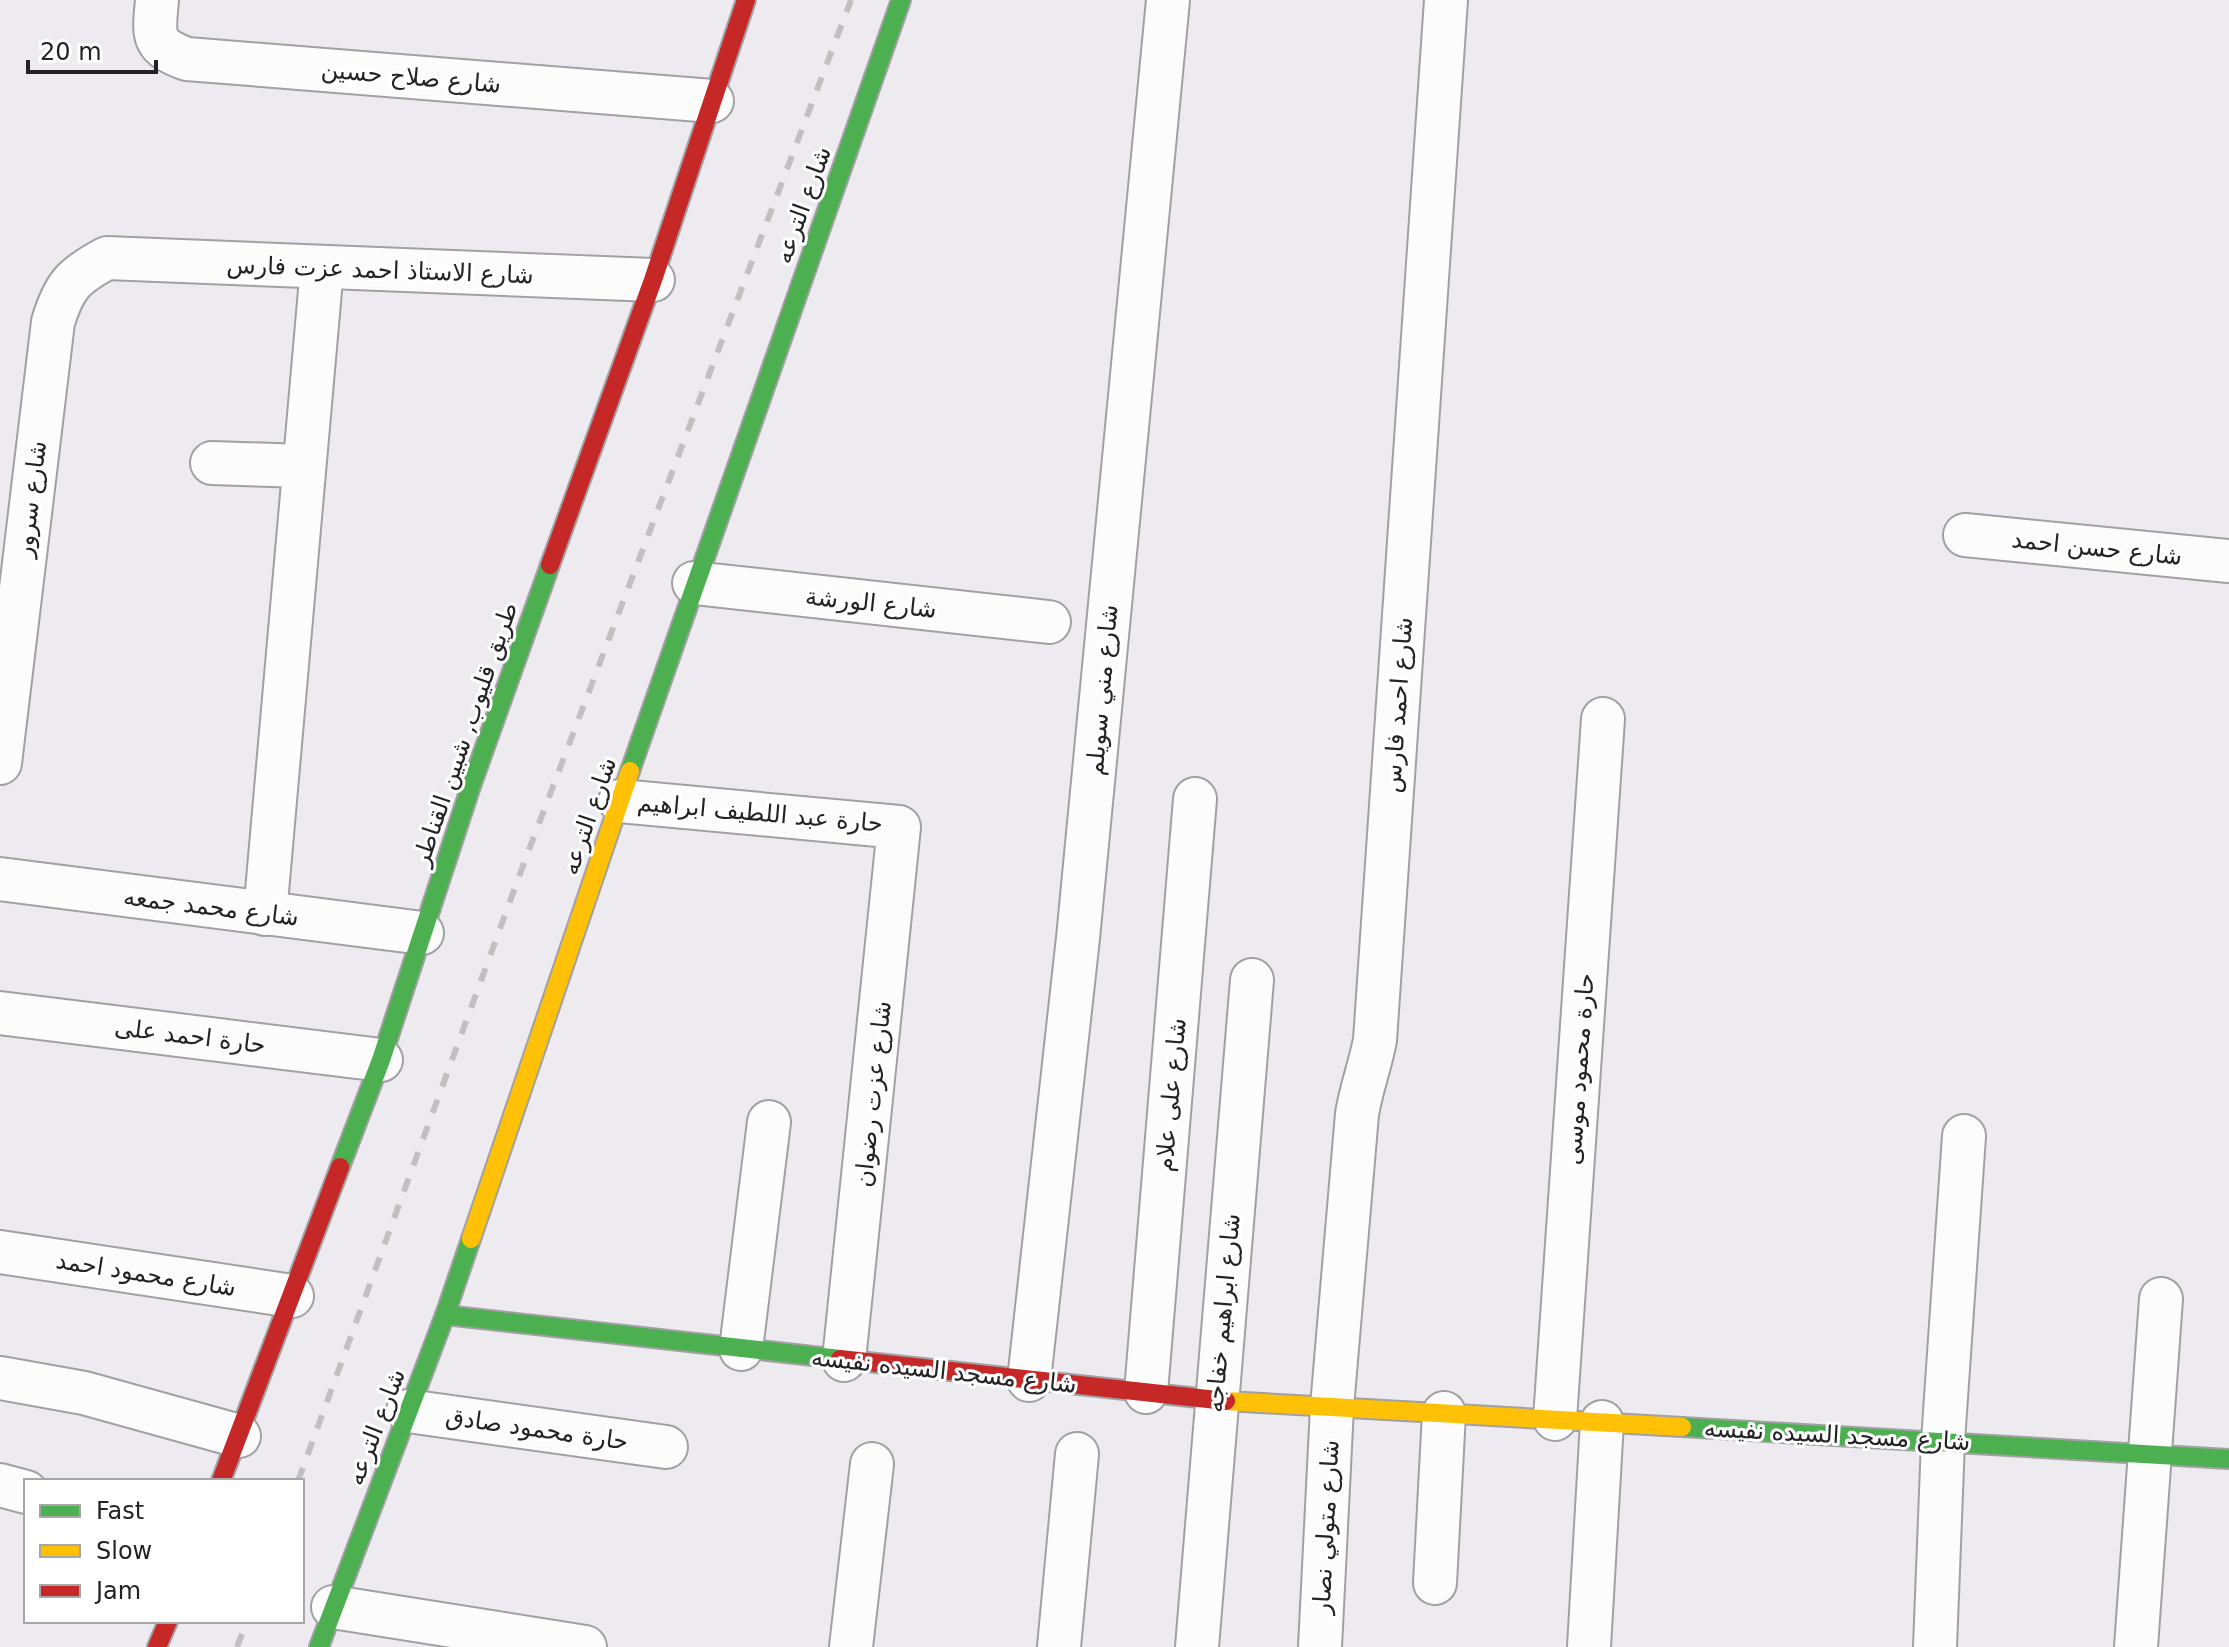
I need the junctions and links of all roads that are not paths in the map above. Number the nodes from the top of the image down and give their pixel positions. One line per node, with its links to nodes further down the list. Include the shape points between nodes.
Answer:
1 (157, 0): 6 (street, شارع صلاح حسين, via 154,34 166,52 187,59)
2 (746, 0): 6 (street, طريق قليوب, شبين القناطر)
3 (901, 0): 15 (street, شارع الترعه)
4 (1168, 0): 37 (street, شارع مني سويلم, via 1078,938)
5 (1446, 0): 40 (street, شارع احمد فارس, via 1375,1040 1357,1114)
6 (712, 101): 9 (street, طريق قليوب, شبين القناطر)
7 (107, 258): 8 (street, شارع الاستاذ احمد عزت فارس); 13 (street, شارع سرور, via 81,272 62,294)
8 (322, 268): 9 (street, شارع الاستاذ احمد عزت فارس); 11 (street)
9 (653, 280): 24 (street, طريق قليوب, شبين القناطر)
10 (212, 463): 11 (street)
11 (304, 466): 23 (street)
12 (1965, 535): 14 (street, شارع حسن احمد)
13 (13, 541): 18 (street, شارع سرور)
14 (2229, 561)
15 (694, 583): 16 (street, شارع الورشة); 20 (street, شارع الترعه)
16 (1049, 622)
17 (1603, 719): 43 (street, حارة محمود موسى)
18 (0, 763)
19 (1195, 799): 38 (street, شارع على علام)
20 (620, 801): 21 (street, حارة عبد اللطيف ابراهيم); 33 (street, شارع الترعه)
21 (899, 827): 35 (street, شارع عزت رضوان)
22 (0, 879): 23 (street, شارع محمد جمعه)
23 (265, 914): 24 (street, شارع محمد جمعه)
24 (422, 933): 27 (street, طريق قليوب, شبين القناطر)
25 (1252, 980): 39 (street, شارع ابراهيم خفاجه)
26 (0, 1013): 27 (street, حارة احمد على)
27 (381, 1060): 31 (street, طريق قليوب, شبين القناطر)
28 (769, 1122): 34 (street)
29 (1964, 1136): 46 (street)
30 (0, 1252): 31 (street, شارع محمود احمد)
31 (292, 1296): 45 (street, طريق قليوب, شبين القناطر)
32 (2161, 1299): 49 (street)
33 (445, 1315): 34 (street, شارع مسجد السيده نفيسه); 41 (street, شارع الترعه)
34 (741, 1349): 35 (street, شارع مسجد السيده نفيسه)
35 (844, 1360): 37 (street, شارع مسجد السيده نفيسه)
36 (0, 1378): 45 (street, via 84,1393)
37 (1029, 1380): 38 (street, شارع مسجد السيده نفيسه)
38 (1146, 1392): 39 (street, شارع مسجد السيده نفيسه)
39 (1216, 1400): 40 (street, شارع مسجد السيده نفيسه); 63 (street, شارع ابراهيم خفاجه)
40 (1332, 1407): 42 (street, شارع مسجد السيده نفيسه); 64 (street, شارع متولي نصار)
41 (408, 1411): 47 (street, حارة محمود صادق); 56 (street, شارع الترعه)
42 (1444, 1413): 43 (street, شارع مسجد السيده نفيسه); 55 (street)
43 (1555, 1419): 44 (street, شارع مسجد السيده نفيسه)
44 (1602, 1422): 46 (street, شارع مسجد السيده نفيسه); 65 (street)
45 (239, 1436): 52 (street, طريق قليوب, شبين القناطر)
46 (1943, 1441): 49 (street, شارع مسجد السيده نفيسه); 66 (street)
47 (666, 1447)
48 (1077, 1454): 62 (street)
49 (2149, 1454): 50 (street, شارع مسجد السيده نفيسه); 67 (street)
50 (2229, 1459)
51 (872, 1464): 61 (street)
52 (222, 1479)
53 (0, 1485): 54 (street)
54 (24, 1491)
55 (1435, 1583)
56 (333, 1607): 59 (street, شارع الترعه); 60 (street)
57 (167, 1623): 58 (street)
58 (157, 1647)
59 (319, 1647)
60 (585, 1647)
61 (851, 1647)
62 (1059, 1647)
63 (1197, 1647)
64 (1320, 1647)
65 (1589, 1647)
66 (1935, 1647)
67 (2136, 1647)

